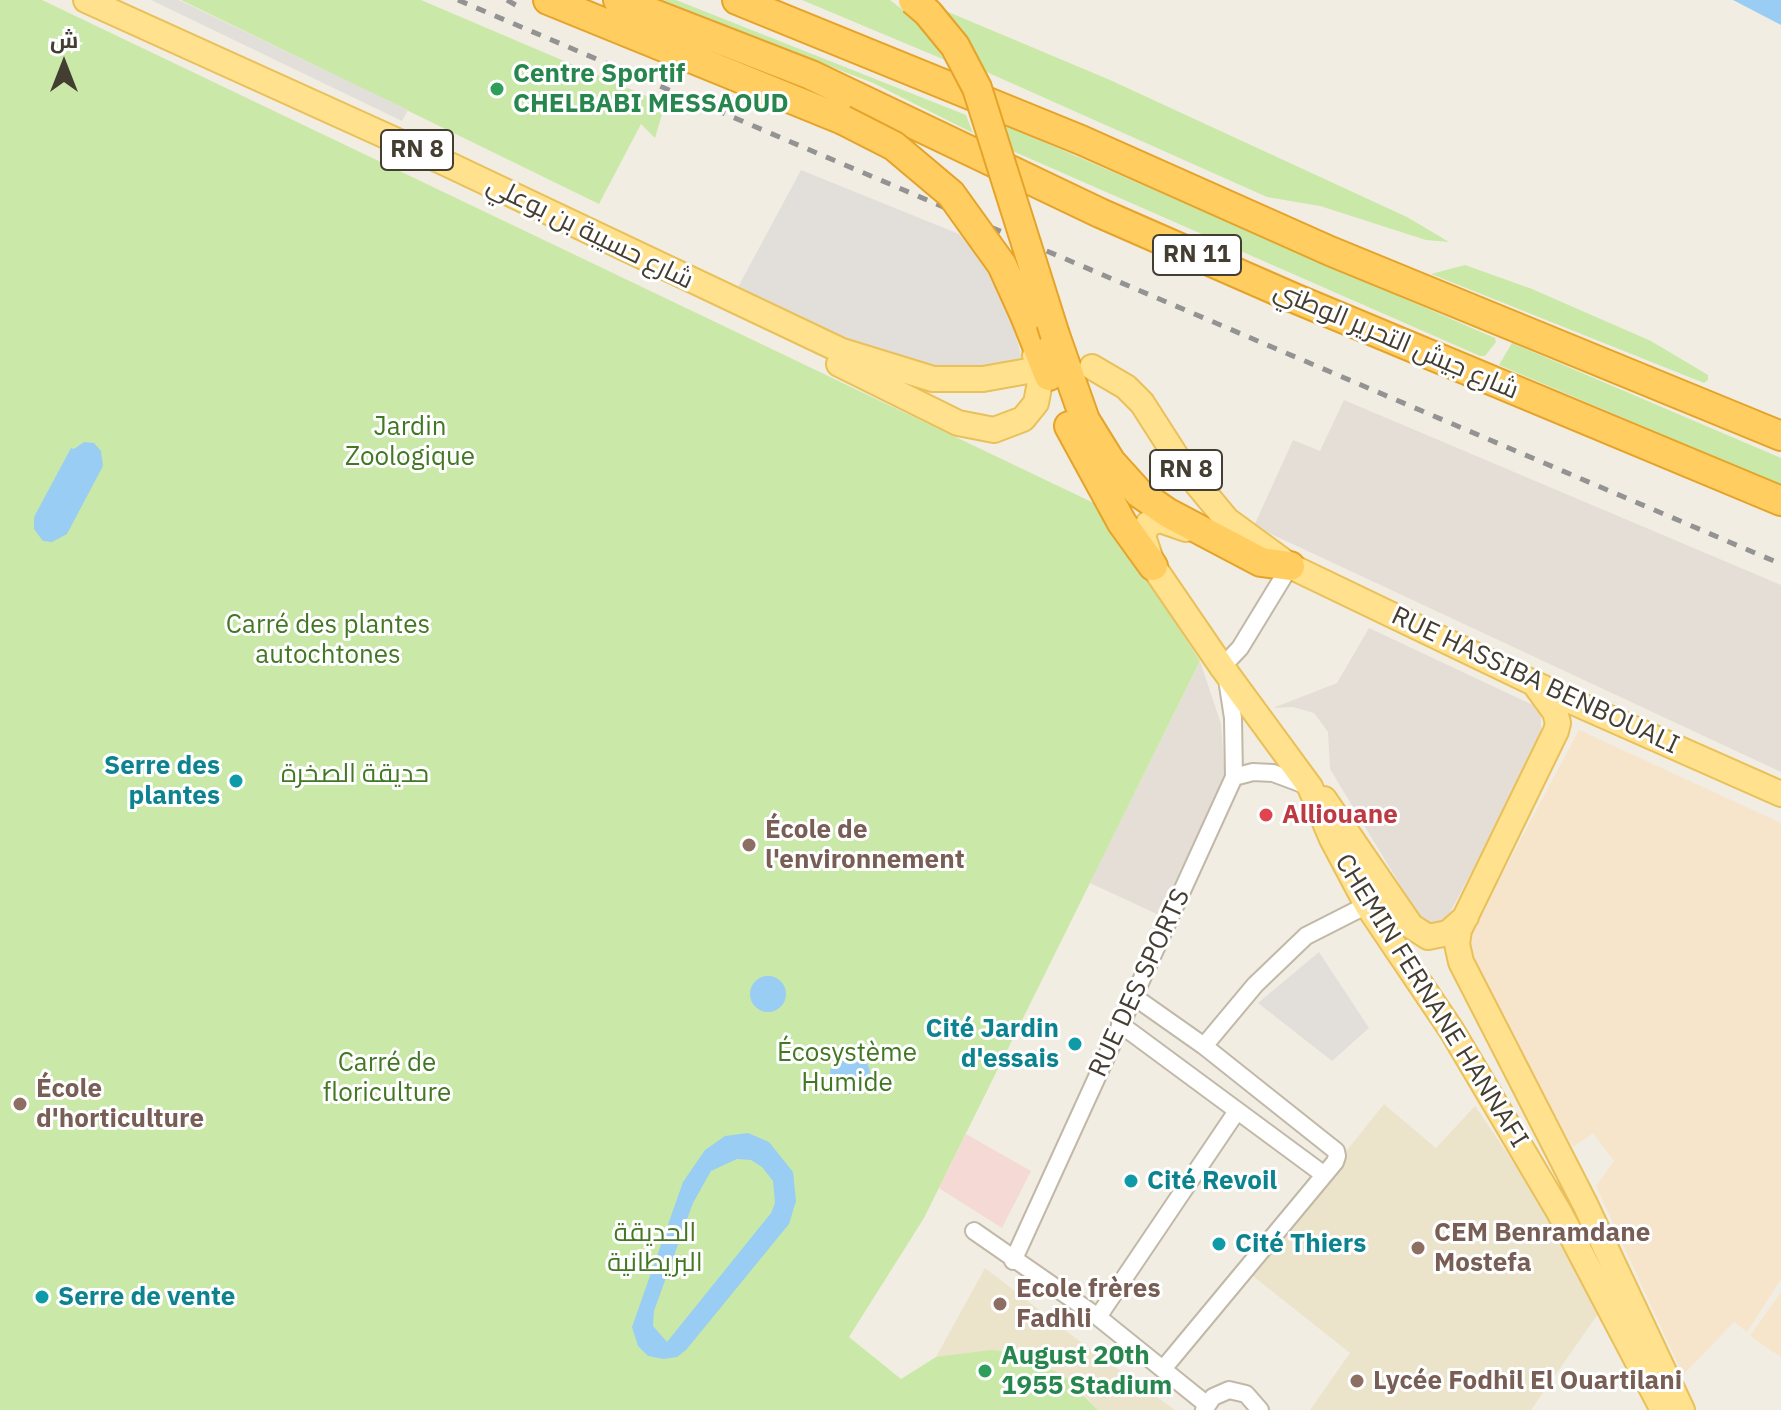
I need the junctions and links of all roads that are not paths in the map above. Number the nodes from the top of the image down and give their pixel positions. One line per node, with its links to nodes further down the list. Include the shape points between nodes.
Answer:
1 (86, 0): 6 (main road, شارع حسيبة بن بوعلي / RN 8, via 439,160)
2 (548, 0): 7 (highway, bridge, via 843,120 894,146 951,194 992,249)
3 (618, 0): 11 (highway, شارع جيش التحرير الوطني / RN 11, via 848,91 1113,219)
4 (737, 0): 10 (highway)
5 (913, 0): 12 (highway, bridge, via 955,46 977,88 1080,407 1111,462 1139,493)
6 (745, 307): 7 (main road, via 807,348 958,423 994,430 1023,419 1039,393); 9 (main road, via 842,351 920,377 965,380)
7 (1026, 318): 13 (highway, via 1074,436 1122,523)
8 (1092, 367): 14 (main road, RN 8, via 1142,403 1183,467 1227,520)
9 (1028, 371)
10 (1781, 436)
11 (1781, 501)
12 (1196, 529): 13 (main road, via 1160,520 1148,524 1143,536); 14 (highway, via 1261,562)
13 (1153, 566): 15 (main road, CHEMIN FERNANE HANNAFI)
14 (1290, 566): 15 (street); 16 (main road, RUE HASSIBA BENBOUALI / RN 8)
15 (1224, 670): 17 (street, via 1233,718); 18 (main road, CHEMIN FERNANE HANNAFI)
16 (1534, 683): 19 (main road, RUE HASSIBA BENBOUALI / RN 8); 21 (main road, CHEMIN FERNANE HANNAFI, via 1555,712 1556,731)
17 (1234, 777): 18 (street, via 1273,773); 22 (street, RUE DES SPORTS)
18 (1310, 787): 20 (main road, CHEMIN FERNANE HANNAFI); 21 (main road, via 1332,806 1411,926 1428,937 1448,933)
19 (1781, 794)
20 (1367, 905): 24 (street, via 1306,936 1255,985); 33 (main road, CHEMIN FERNANE HANNAFI, via 1452,1031 1559,1212)
21 (1466, 916): 34 (main road, CHEMIN FERNANE HANNAFI, via 1457,944 1461,962 1585,1204)
22 (1133, 996): 23 (street, RUE DES SPORTS); 24 (street)
23 (1120, 1024): 25 (street); 28 (street, RUE DES SPORTS)
24 (1204, 1046): 26 (street, via 1336,1151 1335,1162)
25 (1237, 1111): 26 (street); 29 (street)
26 (1323, 1174): 30 (street)
27 (974, 1231): 28 (street)
28 (1013, 1261): 29 (street)
29 (1098, 1317): 30 (street)
30 (1163, 1369): 31 (street)
31 (1205, 1407): 32 (street, via 1219,1393 1240,1391)
32 (1260, 1410)
33 (1663, 1410)
34 (1682, 1410)

